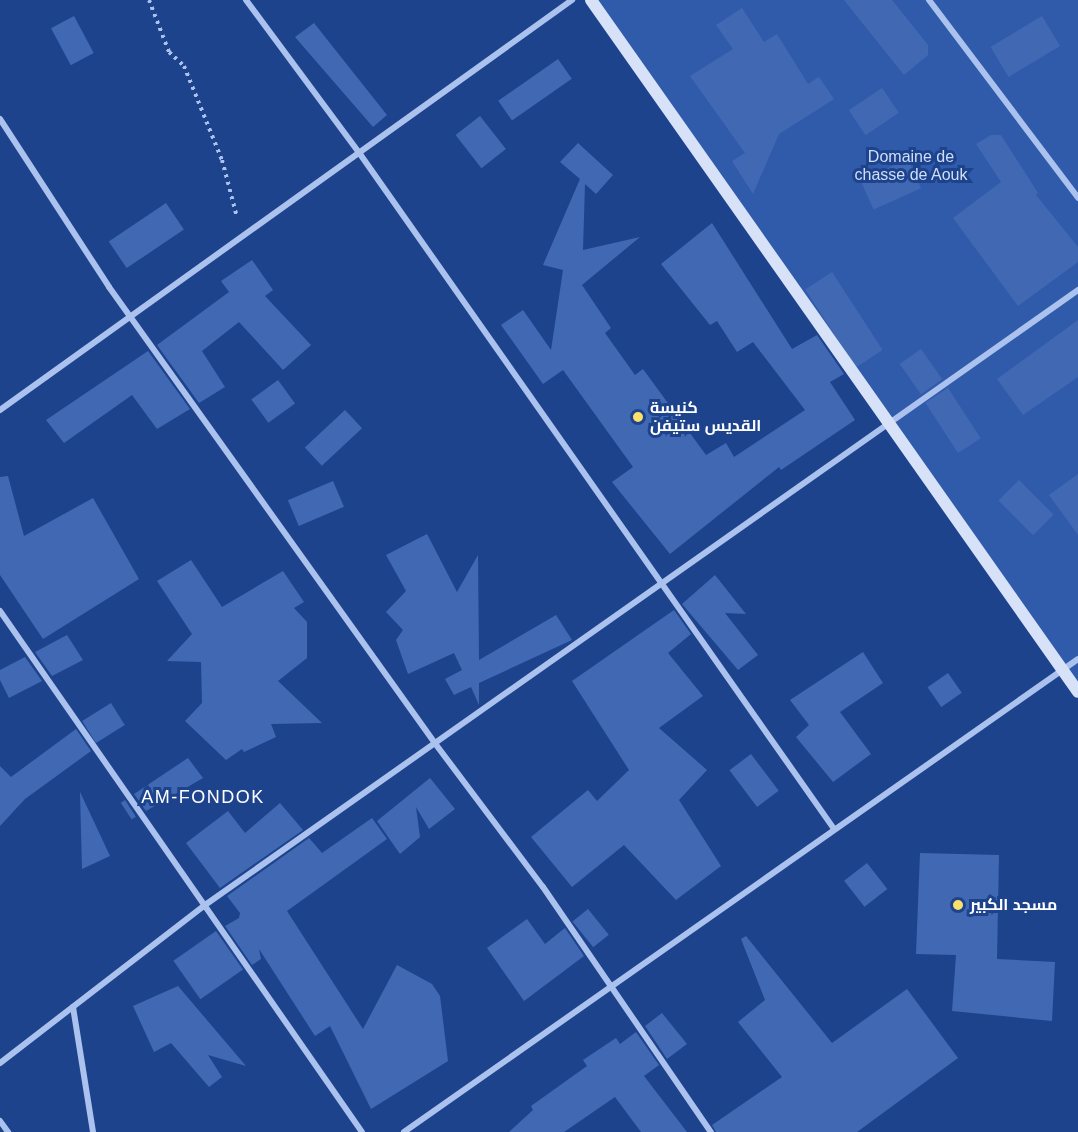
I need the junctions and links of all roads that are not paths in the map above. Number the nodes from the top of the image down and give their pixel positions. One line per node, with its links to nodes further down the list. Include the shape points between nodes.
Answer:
1 (246, 0): 6 (street)
2 (572, 0): 6 (street)
3 (591, 0): 11 (street)
4 (929, 0): 7 (street)
5 (0, 119): 9 (street)
6 (360, 154): 9 (street); 12 (street)
7 (1078, 198)
8 (1078, 290): 11 (street)
9 (132, 318): 10 (street); 17 (street)
10 (0, 410)
11 (889, 422): 12 (street); 15 (street)
12 (662, 586): 17 (street); 18 (street)
13 (0, 610): 19 (street)
14 (1078, 659): 15 (street)
15 (1062, 669): 16 (street); 18 (street)
16 (1078, 692)
17 (434, 742): 19 (street); 20 (street)
18 (834, 829): 20 (street)
19 (205, 905): 21 (street); 26 (street)
20 (612, 985): 27 (street); 28 (street)
21 (73, 1007): 22 (street); 25 (street)
22 (0, 1063)
23 (0, 1121): 24 (street)
24 (8, 1132)
25 (93, 1132)
26 (362, 1132)
27 (404, 1132)
28 (711, 1132)

